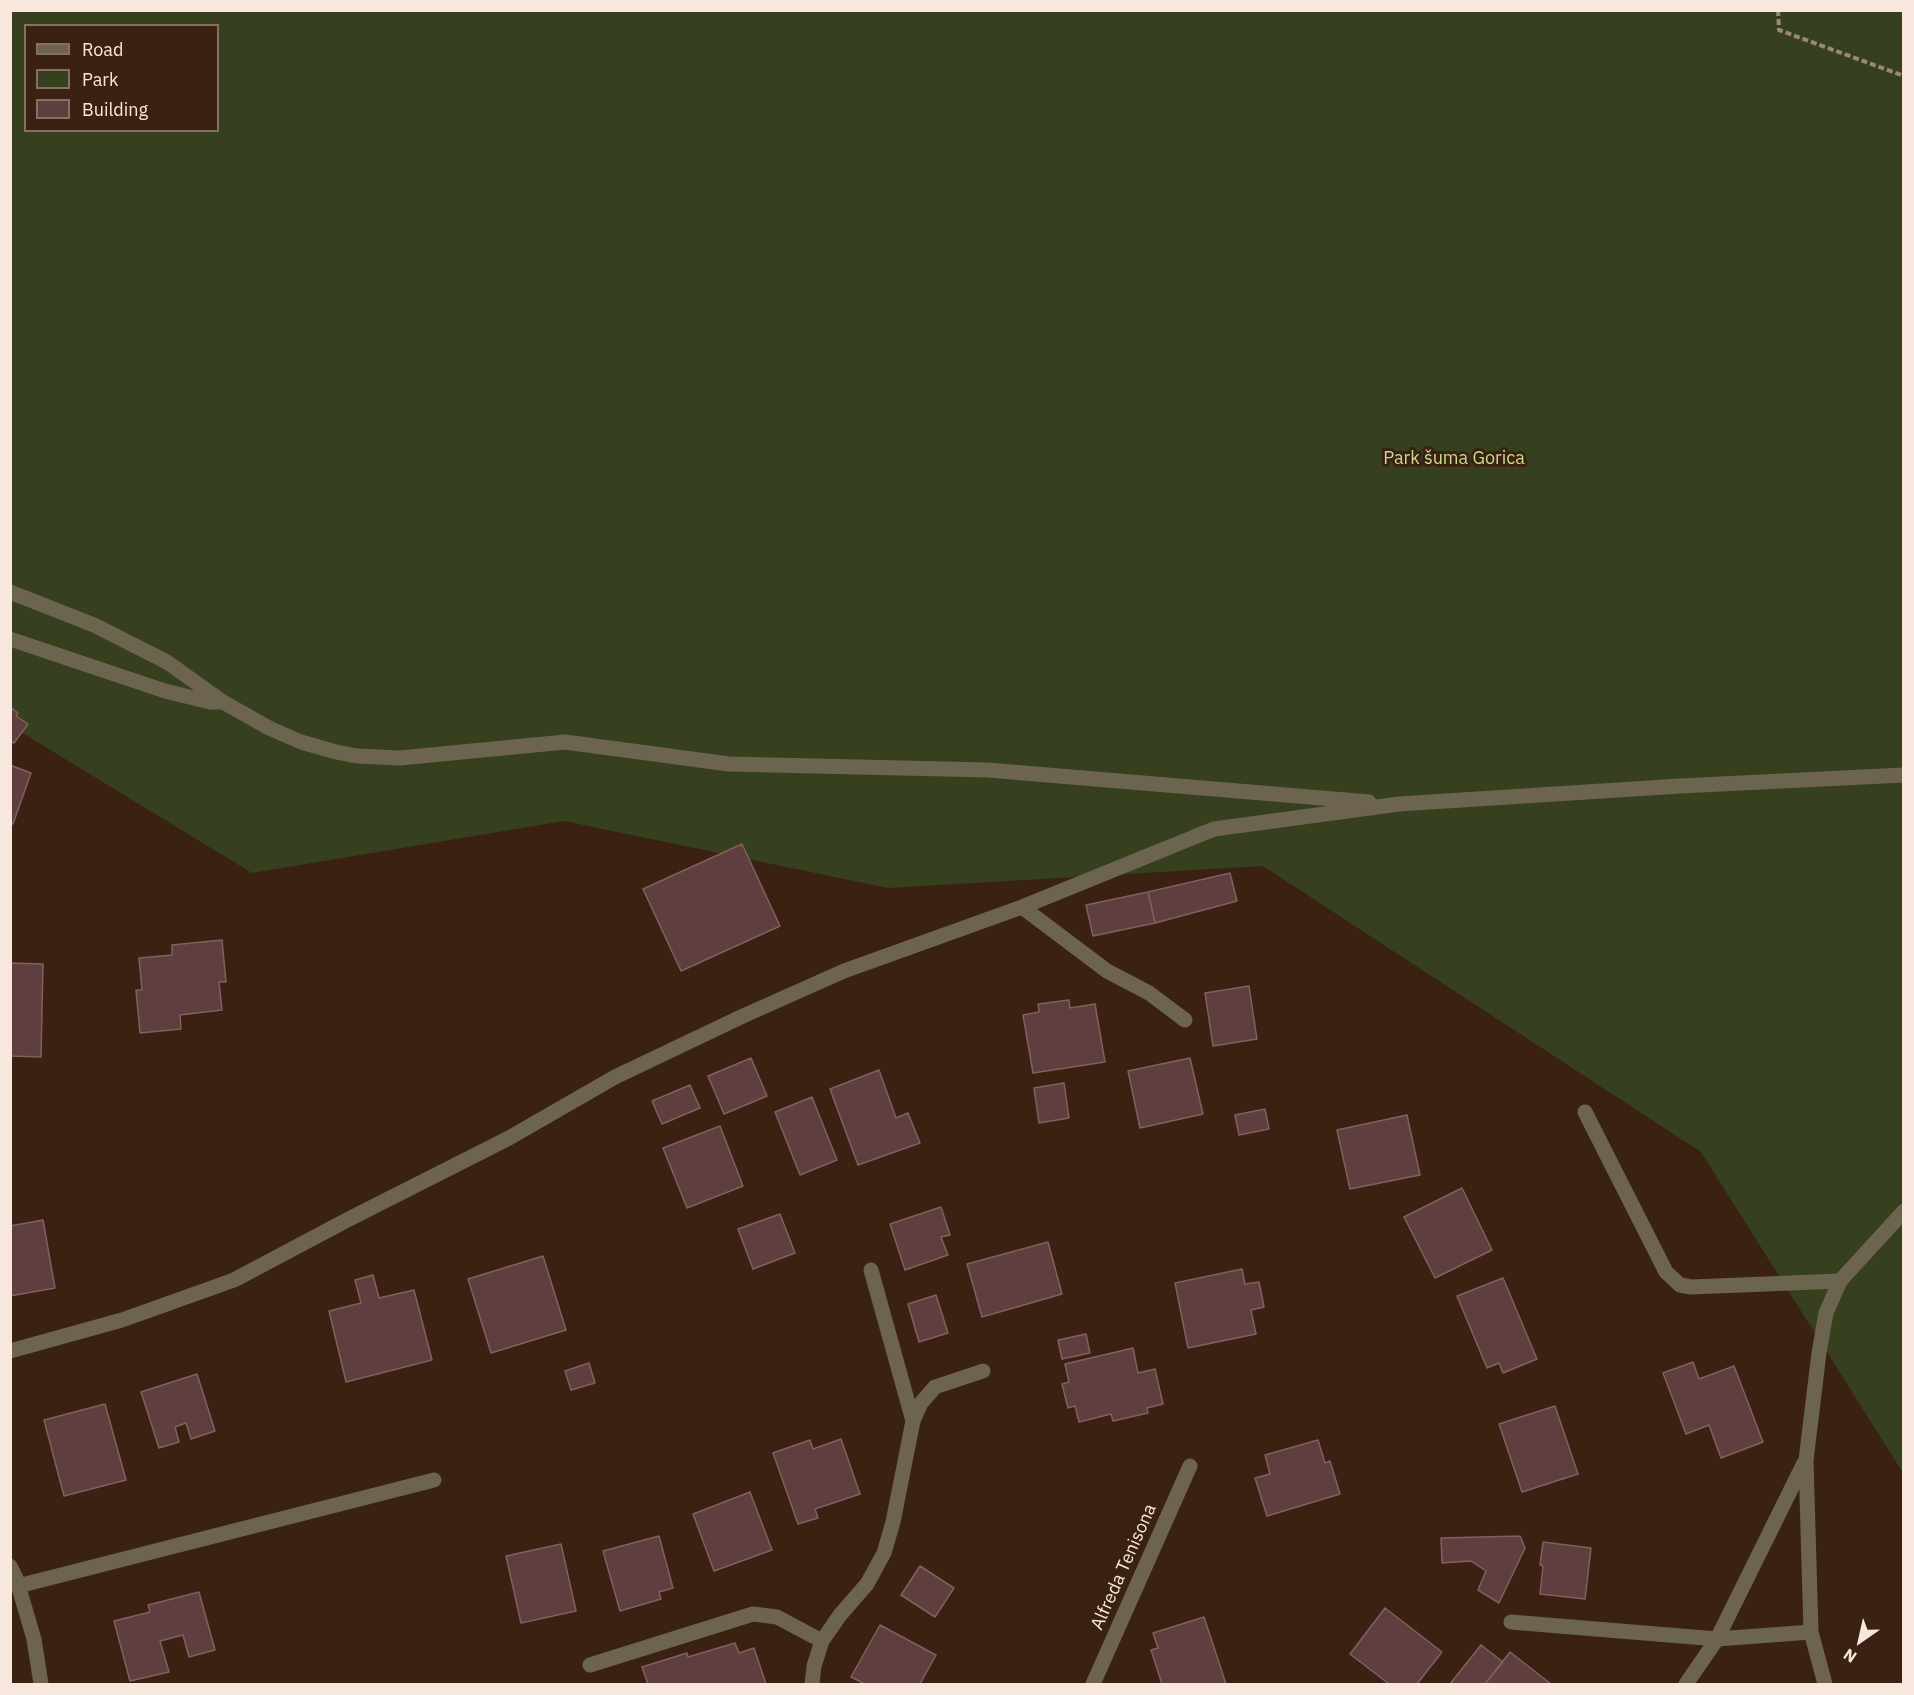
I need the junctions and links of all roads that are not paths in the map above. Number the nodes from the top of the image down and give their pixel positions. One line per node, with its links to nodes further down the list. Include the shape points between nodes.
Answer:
1 (10, 592): 3 (street, via 94,625 167,662)
2 (10, 639): 3 (street, via 165,691)
3 (223, 702): 5 (street, via 301,742 379,758 565,742 729,764 988,770)
4 (1904, 776): 5 (street)
5 (1399, 804): 6 (street, via 1214,829)
6 (1022, 907): 7 (street, via 1107,971 1149,993); 12 (street, via 844,971 626,1072 509,1138 234,1280 122,1320)
7 (1185, 1020)
8 (1585, 1112): 11 (street, via 1666,1272 1680,1285)
9 (1904, 1211): 11 (street)
10 (871, 1270): 14 (street)
11 (1840, 1281): 15 (street, via 1826,1313)
12 (10, 1351)
13 (983, 1371): 14 (street, via 935,1387 921,1403)
14 (913, 1421): 23 (street, via 884,1553 867,1584)
15 (1806, 1460): 21 (street); 22 (street)
16 (1190, 1466): 27 (street, Alfreda Tenisona)
17 (434, 1480): 19 (street)
18 (10, 1566): 19 (street)
19 (18, 1586): 25 (street, via 34,1639)
20 (1511, 1622): 22 (street)
21 (1811, 1632): 22 (street); 29 (street)
22 (1717, 1639): 28 (street)
23 (822, 1641): 24 (street, via 777,1617 753,1614); 26 (street)
24 (590, 1665)
25 (40, 1684)
26 (812, 1684)
27 (1093, 1684)
28 (1686, 1684)
29 (1826, 1684)

